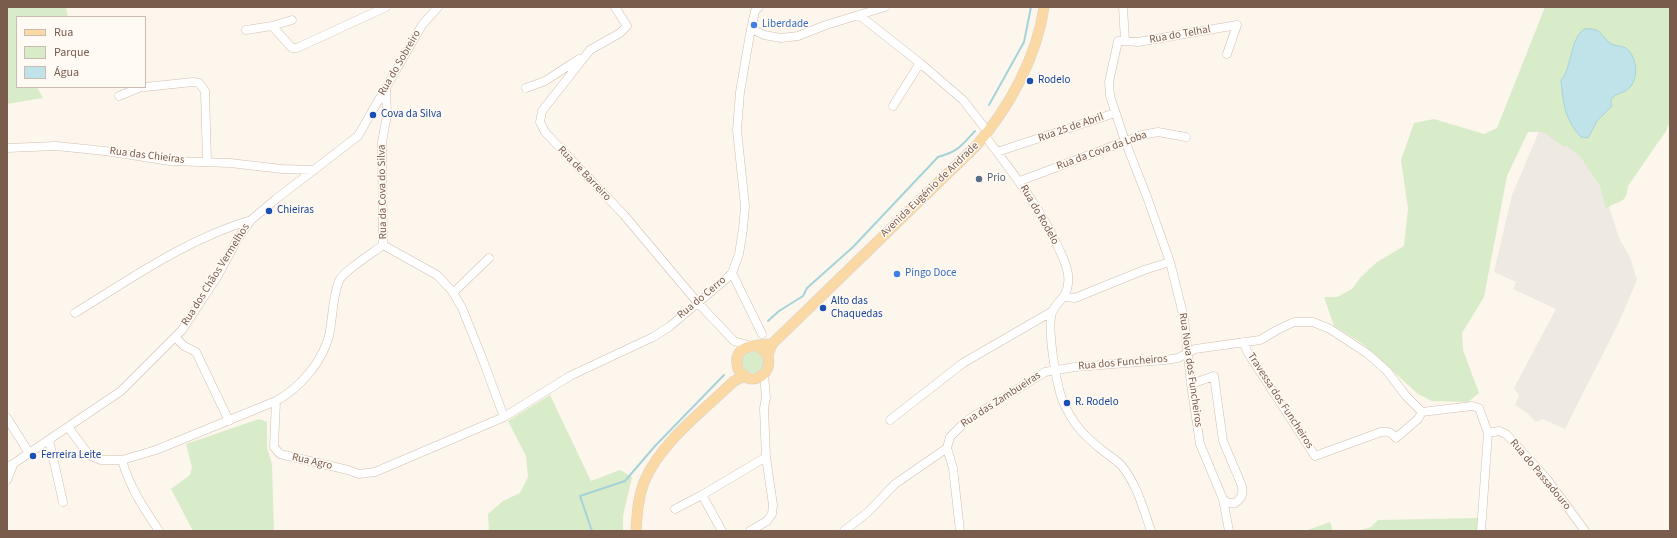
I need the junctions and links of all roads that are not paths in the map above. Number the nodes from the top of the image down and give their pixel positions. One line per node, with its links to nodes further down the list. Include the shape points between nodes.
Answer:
1 (386, 7): 10 (street, via 297,48 292,48)
2 (438, 7): 20 (street, Rua do Sobreiro, via 422,25)
3 (615, 7): 15 (street, Rua de Barreiro, via 627,26 620,33 590,50)
4 (885, 7): 8 (street)
5 (1044, 7): 24 (main road, Avenida Eugénio de Andrade, via 1035,42 1020,81)
6 (1123, 7): 13 (street)
7 (756, 8): 11 (street, Rua do Cerro)
8 (859, 15): 11 (street, via 798,36 781,38 764,35); 16 (street, Rua do Rodelo)
9 (292, 20): 10 (street)
10 (272, 26): 12 (street)
11 (752, 29): 38 (street, Rua do Cerro, via 740,92 737,130 745,206 739,254)
12 (246, 30)
13 (1125, 41): 14 (street, Rua do Telhal, via 1138,42 1237,25); 23 (street, via 1118,41 1109,82)
14 (1227, 54)
15 (584, 58): 19 (street, via 545,81); 41 (street, Rua de Barreiro, via 542,111 540,122 545,132 624,215)
16 (920, 63): 22 (street); 24 (street, Rua do Rodelo, via 963,100)
17 (146, 86): 29 (street, via 199,83 205,91)
18 (139, 88): 21 (street)
19 (526, 88)
20 (386, 89): 31 (street, Rua do Sobreiro, via 358,136); 35 (street, Rua da Cova do Silva, via 382,142)
21 (119, 96)
22 (893, 106)
23 (1115, 112): 26 (street, Rua 25 de Abril); 28 (street, Rua 25 de Abril)
24 (986, 134): 28 (street, Rua do Rodelo); 48 (main road, Avenida Eugénio de Andrade)
25 (1186, 137): 26 (street, Rua da Cova da Loba, via 1158,132)
26 (1125, 141): 32 (street, Rua da Cova da Loba); 37 (street, Rua Nova dos Funcheiros)
27 (7, 148): 29 (street, Rua das Chieiras, via 56,146 170,161)
28 (997, 152): 32 (street, Rua do Rodelo)
29 (207, 162): 30 (street, Rua das Chieiras)
30 (288, 169): 31 (street, Rua das Chieiras); 33 (street)
31 (314, 170): 33 (street, Rua dos Chãos Vermelhos)
32 (1020, 181): 40 (street, Rua do Rodelo, via 1050,229 1062,256 1068,272)
33 (292, 186): 34 (street, Rua dos Chãos Vermelhos)
34 (251, 220): 43 (street, via 227,227 182,247); 45 (street, Rua dos Chãos Vermelhos, via 217,277)
35 (384, 245): 39 (street, Rua da Cova do Silva, via 437,275); 55 (street, via 347,271 339,280 323,351 305,379 289,394)
36 (490, 258): 39 (street)
37 (1170, 262): 40 (street, via 1075,298); 50 (street, Rua Nova dos Funcheiros, via 1184,318)
38 (732, 273): 41 (street, Rua do Cerro); 44 (street)
39 (453, 292): 57 (street, Rua da Cova do Silva, via 462,308)
40 (1064, 297): 42 (street, Rua do Rodelo)
41 (698, 303): 46 (street, Rua de Barreiro); 57 (street, Rua do Cerro, via 653,337 570,376)
42 (1053, 311): 52 (street, via 1051,345); 60 (street, via 963,364)
43 (75, 313)
44 (762, 334)
45 (175, 337): 59 (street, via 184,346 196,352); 61 (street, Rua dos Chãos Vermelhos, via 121,391)
46 (734, 341): 49 (street); 53 (street)
47 (1243, 342): 50 (street, Rua dos Funcheiros); 56 (street, Rua dos Funcheiros, via 1260,340 1294,322 1313,322 1330,329 1368,354 1387,371); 56 (street, Travessa dos Funcheiros, via 1315,456 1381,432 1387,431 1396,438 1418,419)
48 (772, 344): 49 (main road); 51 (main road, Avenida Eugénio de Andrade)
49 (754, 346): 51 (main road, via 761,348); 53 (main road, via 742,350)
50 (1188, 352): 52 (street, Rua dos Funcheiros, via 1178,358 1165,360); 54 (street, Rua Nova dos Funcheiros)
51 (768, 355): 53 (main road, Avenida Eugénio de Andrade, via 769,365)
52 (1056, 370): 64 (street, Rua das Zambueiras, via 1045,372 966,421 950,437); 80 (street, via 1062,397 1072,420 1084,436 1120,464 1132,480)
53 (748, 371): 66 (street, via 766,389); 75 (main road, via 734,381 670,442 656,460 644,482 638,506)
54 (1191, 384): 71 (street, Rua Nova dos Funcheiros, via 1200,444); 71 (street, via 1214,376 1223,441 1243,494 1235,503 1228,503)
55 (276, 401): 57 (street, Rua Agro, via 274,447 280,454 359,474 375,472); 59 (street)
56 (1422, 412): 62 (street, via 1472,406 1479,408)
57 (504, 417)
58 (7, 418): 65 (street)
59 (229, 420): 67 (street, via 156,450)
60 (890, 420)
61 (68, 427): 63 (street, Rua dos Chãos Vermelhos); 67 (street, via 88,455 101,460)
62 (1488, 433): 82 (street); 83 (street, Rua do Passadouro, via 1499,431 1506,434 1547,479)
63 (48, 440): 65 (street, Rua dos Chãos Vermelhos); 72 (street)
64 (947, 448): 78 (street, Rua das Zambueiras, via 894,484 868,512); 79 (street, via 953,468)
65 (29, 453): 68 (street, Rua dos Chãos Vermelhos)
66 (766, 457): 70 (street); 77 (street, via 772,514 767,521)
67 (122, 460): 74 (street, via 127,479)
68 (10, 466): 69 (street)
69 (7, 480)
70 (702, 495): 73 (street); 76 (street)
71 (1223, 499): 81 (street, Rua Nova dos Funcheiros)
72 (63, 502)
73 (675, 509)
74 (159, 531)
75 (636, 531)
76 (722, 531)
77 (750, 531)
78 (844, 531)
79 (960, 531)
80 (1151, 531)
81 (1229, 531)
82 (1481, 531)
83 (1585, 531)

